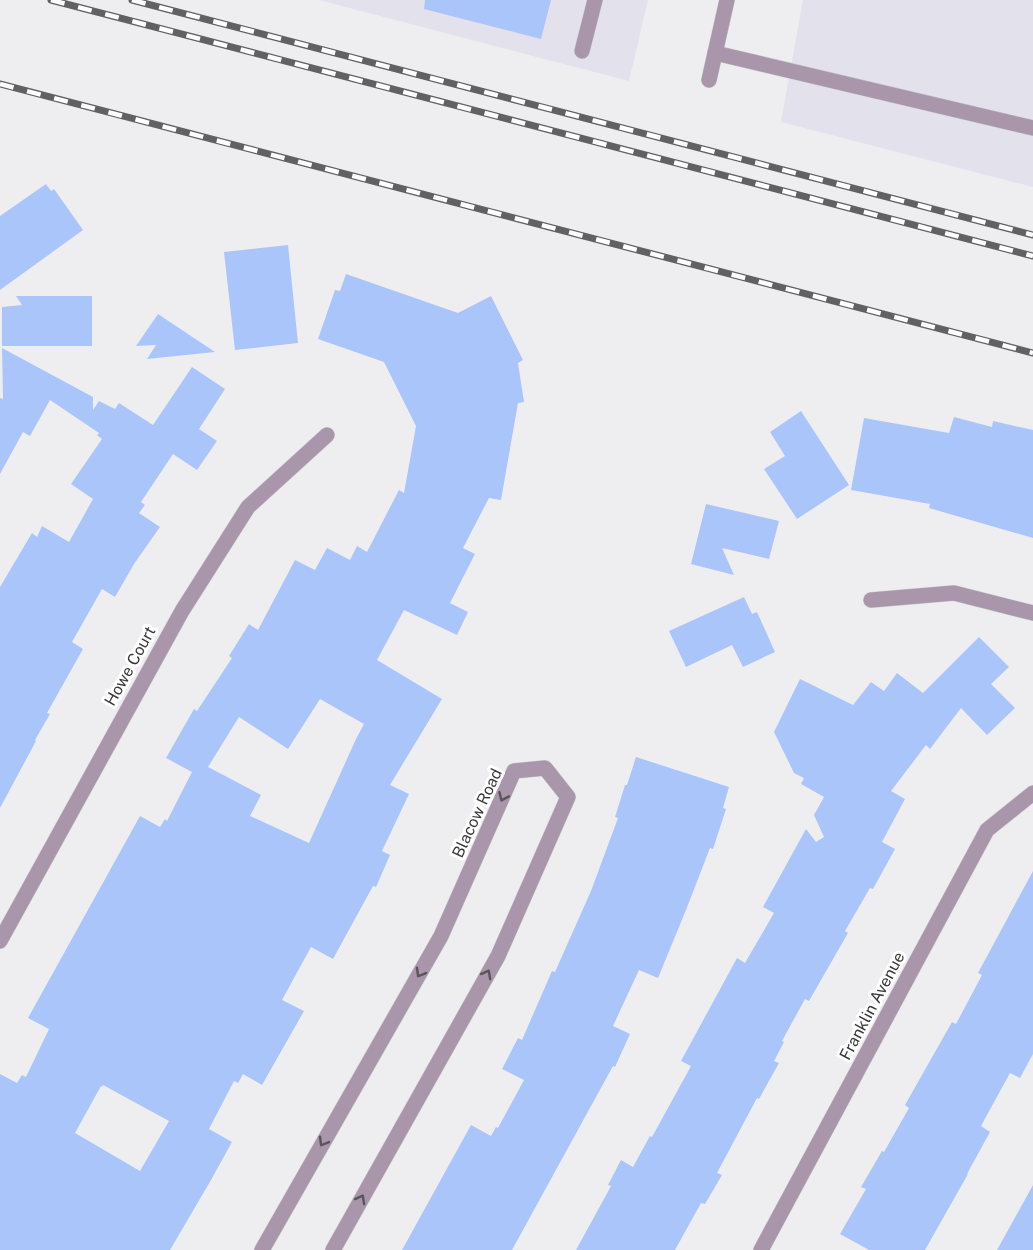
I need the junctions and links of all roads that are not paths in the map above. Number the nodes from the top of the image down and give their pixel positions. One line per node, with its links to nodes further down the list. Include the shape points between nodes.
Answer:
1 (595, 0): 3 (street)
2 (727, 0): 4 (street)
3 (582, 51)
4 (715, 54): 5 (street); 6 (street)
5 (710, 80)
6 (1033, 128)
7 (327, 435): 11 (street, Howe Court, via 248,507 182,611)
8 (871, 600): 9 (street, via 954,593)
9 (1033, 613)
10 (1033, 793): 14 (street, Franklin Avenue, via 987,830)
11 (0, 941)
12 (262, 1250): 13 (street, Blacow Road, one-way to 12, via 498,956 568,797 544,768 514,771 441,936)
13 (333, 1250)
14 (761, 1250)

